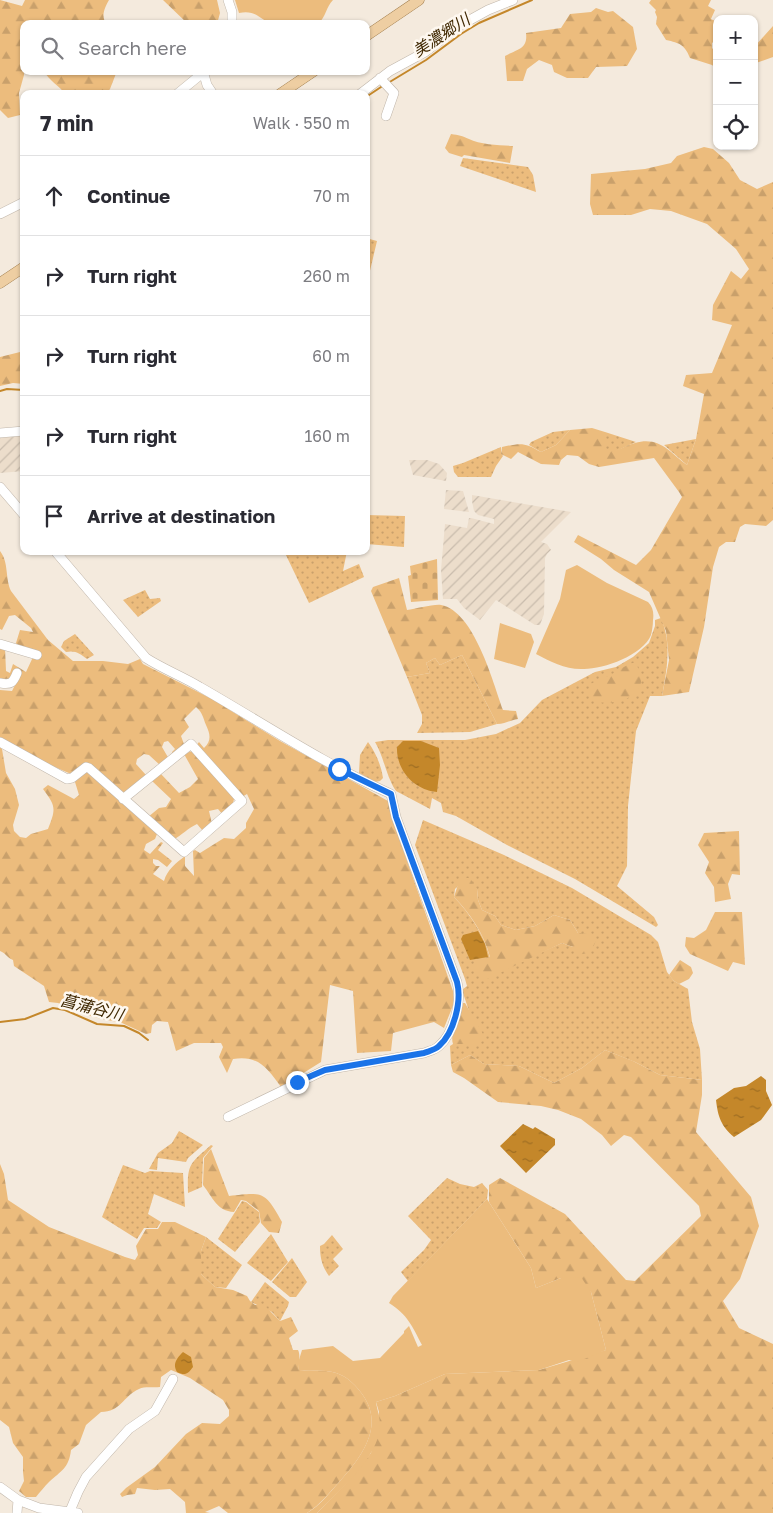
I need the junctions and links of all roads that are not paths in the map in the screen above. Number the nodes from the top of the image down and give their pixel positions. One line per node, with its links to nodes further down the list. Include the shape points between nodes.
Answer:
1 (228, 0): 4 (street)
2 (419, 0): 5 (main road)
3 (513, 0): 9 (street, via 459,26)
4 (232, 20)
5 (370, 33)
6 (200, 75): 10 (street)
7 (204, 75): 11 (street)
8 (308, 75): 12 (main road)
9 (384, 82): 13 (street); 14 (street, via 394,93)
10 (182, 90)
11 (210, 90)
12 (286, 90)
13 (368, 90)
14 (386, 116)
15 (20, 204): 16 (street)
16 (0, 214)
17 (20, 270): 18 (main road)
18 (0, 283)
19 (20, 431): 20 (street)
20 (0, 433)
21 (0, 486): 22 (street)
22 (20, 510)
23 (58, 555): 30 (street, via 146,658 339,769 391,794 396,817 457,982 458,1008 454,1020 443,1041 433,1050 325,1070)
24 (0, 644): 25 (street)
25 (37, 655)
26 (17, 673): 27 (street, via 13,683)
27 (0, 683)
28 (0, 742): 29 (street, via 67,779 89,768)
29 (124, 799): 29 (street, via 184,852 242,800 191,744)
30 (228, 1117)
31 (173, 1378): 34 (street, via 155,1411 128,1429 86,1477 78,1492)
32 (0, 1487): 33 (street)
33 (18, 1500): 34 (street, via 40,1508); 35 (street)
34 (74, 1512)
35 (16, 1513)

